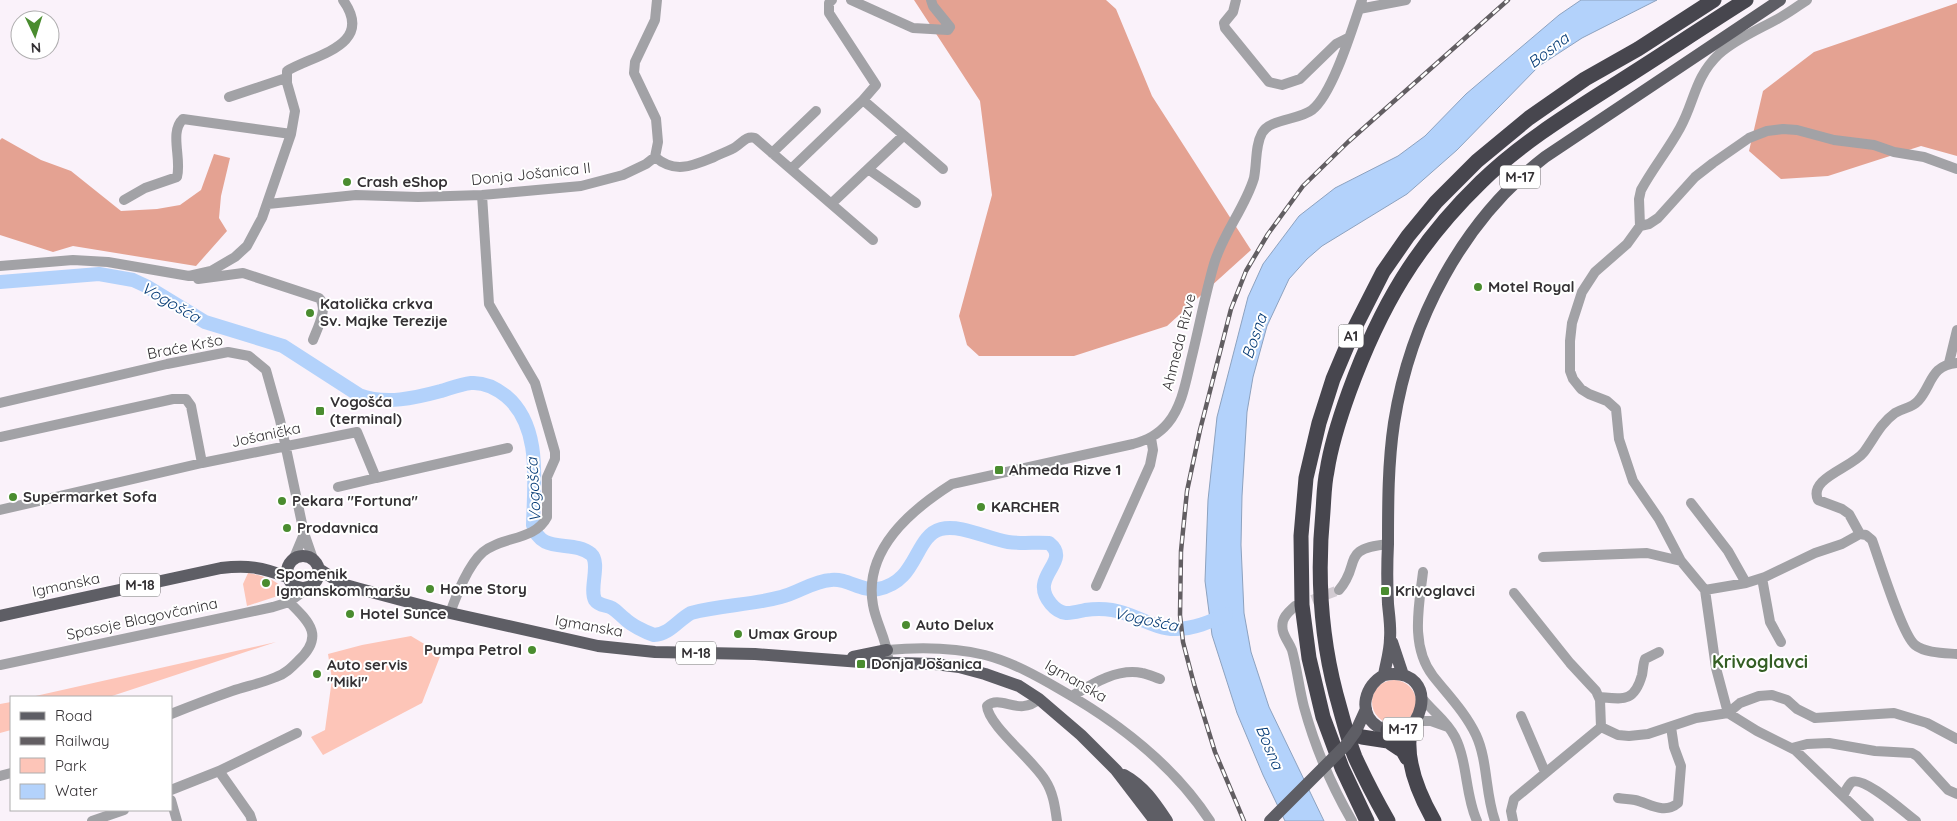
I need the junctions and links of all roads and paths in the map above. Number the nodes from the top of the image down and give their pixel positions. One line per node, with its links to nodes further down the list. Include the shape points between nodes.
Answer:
1 (343, 0): 15 (street, via 352,25 344,42 329,53 296,66 287,72)
2 (657, 0): 22 (street, via 655,20 635,62 634,73 656,119 658,142)
3 (832, 0): 17 (street, via 829,13 876,85)
4 (851, 0): 5 (street, via 913,28 948,30 950,27)
5 (931, 0)
6 (1236, 0): 14 (street, via 1233,12 1224,23 1225,28 1269,82 1282,85 1300,79 1336,44)
7 (1406, 0): 12 (street)
8 (1714, 0): 117 (highway, A1, via 1585,79 1528,118 1477,161 1436,202 1383,272 1333,379 1306,478 1301,536 1302,605 1309,658 1323,717)
9 (1746, 0): 118 (highway, A1, via 1552,126 1482,180 1418,253 1389,298 1363,353 1340,418 1327,470 1319,580 1330,669 1342,715 1354,755)
10 (1780, 0): 13 (main road, M-17)
11 (1807, 0): 13 (street, via 1782,16)
12 (1360, 5): 14 (street, Ahmeda Rizve)
13 (1765, 19): 32 (street, via 1719,54 1701,76 1679,130 1641,190); 51 (main road, M-17, via 1667,75 1530,169 1501,195 1465,242 1418,332 1400,388 1390,457)
14 (1348, 38): 41 (street, Ahmeda Rizve, via 1333,79 1312,110 1269,124 1262,132 1253,178 1214,264 1185,387 1176,411)
15 (286, 78): 16 (street); 19 (street, via 295,111)
16 (229, 98)
17 (863, 100): 20 (street); 24 (street)
18 (816, 111): 21 (street)
19 (291, 134): 28 (street, via 183,119 177,129 177,176); 31 (street)
20 (903, 136): 23 (street); 25 (street)
21 (772, 153): 22 (street, via 751,137 732,150 688,167 679,168); 24 (street)
22 (655, 157): 27 (street, Donja Jošanica II, via 609,180 581,186)
23 (868, 168): 29 (street); 30 (street)
24 (791, 169): 29 (street)
25 (943, 169)
26 (1957, 169): 32 (street, via 1874,145 1834,140 1797,130 1767,131 1750,138 1713,163 1695,177 1658,218)
27 (482, 195): 31 (street, Donja Jošanica II, via 356,195); 69 (street, via 489,304 535,383 555,459 547,477 547,517 529,533 484,552 463,580)
28 (124, 200)
29 (832, 203): 33 (street)
30 (916, 203)
31 (268, 204): 35 (street, via 247,246 235,257 210,271)
32 (1640, 226): 54 (street, via 1627,244 1595,272 1582,292 1572,323 1570,371 1581,389 1616,409 1619,439 1633,481 1659,519)
33 (873, 240)
34 (0, 266): 35 (street, via 74,260 108,262)
35 (189, 276): 37 (street, via 202,279 243,273 319,298 324,308)
36 (1957, 330): 38 (street)
37 (313, 340)
38 (1953, 363): 50 (street, via 1934,374 1917,402 1902,408 1875,432 1857,460 1816,489 1818,500 1849,514)
39 (0, 403): 42 (street, Braće Kršo, via 228,352 249,356 266,370)
40 (0, 437): 44 (street, via 173,399 186,399 191,406)
41 (1151, 438): 62 (street, via 1150,465); 75 (street, Ahmeda Rizve, via 1098,453 952,484 929,499 892,535 879,555 872,598)
42 (286, 446): 44 (street, Jošanička); 45 (street, Jošanička, via 357,432); 49 (street, Braće Kršo)
43 (508, 448): 45 (street)
44 (202, 463): 48 (street, Jošanička)
45 (376, 478): 46 (street)
46 (338, 487)
47 (1691, 502): 60 (street, via 1728,552)
48 (0, 510)
49 (304, 533): 53 (street); 55 (street, Braće Kršo)
50 (1860, 534): 58 (street); 74 (street, via 1872,540 1908,636 1914,644 1922,649)
51 (1388, 544): 64 (street, via 1371,546 1356,554 1349,576); 71 (main road, M-17)
52 (1543, 557): 54 (street, via 1647,553)
53 (293, 559): 55 (main road, M-18, via 304,556); 56 (main road, Igmanska / M-18); 59 (main road, via 288,565)
54 (1681, 561): 65 (street)
55 (316, 564): 61 (main road, Igmanska / M-18); 63 (main road, via 318,579)
56 (257, 566): 59 (main road, Igmanska / M-18); 70 (main road, Igmanska / M-18, via 221,568)
57 (1423, 572): 121 (street, via 1417,623 1420,648 1432,675 1458,705 1476,736)
58 (1762, 578): 60 (street); 72 (street, via 1770,622)
59 (289, 580): 63 (main road, M-18, via 298,588); 67 (street, via 292,592)
60 (1746, 583): 65 (street)
61 (342, 584): 63 (main road, Igmanska / M-18); 69 (main road, Igmanska / M-18)
62 (1096, 586)
63 (310, 587): 67 (street)
64 (1339, 590)
65 (1705, 590): 85 (street, via 1716,668)
66 (1514, 593): 81 (street)
67 (289, 602): 76 (street, Spasoje Blagovčanina); 86 (street, via 312,630 312,646 308,652 277,677)
68 (1295, 606): 116 (street, via 1286,614 1283,630 1291,648 1316,742 1335,791)
69 (450, 613): 75 (main road, Igmanska / M-18, via 604,647 838,660)
70 (0, 616)
71 (1390, 637): 77 (main road, M-17); 78 (main road, M-17)
72 (1781, 642)
73 (1659, 652): 81 (street, via 1645,659 1631,696 1617,699)
74 (1957, 654)
75 (887, 657): 80 (street, Igmanska, via 930,648 986,655); 83 (main road, Igmanska, via 972,670 1002,679)
76 (0, 665)
77 (1384, 675): 78 (main road); 84 (main road, M-17, via 1376,679 1366,693)
78 (1403, 675): 82 (main road, M-17, via 1416,684)
79 (1160, 679): 80 (street, via 1141,673 1118,674)
80 (1072, 696): 114 (street, Igmanska, via 1107,718 1154,755 1176,777)
81 (1599, 697): 91 (street)
82 (1422, 698): 88 (main road, M-17, via 1420,714); 90 (street)
83 (1038, 699): 98 (main road, Igmanska); 111 (street, via 1032,705 1021,707 991,703 987,710 1045,779 1052,793)
84 (1366, 709): 92 (main road, M-17, via 1375,724); 94 (main road, M-17)
85 (1728, 713): 89 (street); 95 (street, via 1740,703 1772,695 1787,700 1816,718 1894,713 1927,723); 96 (street)
86 (172, 714)
87 (1520, 716): 101 (street)
88 (1413, 723): 90 (street, via 1431,721); 92 (main road, M-17, via 1404,729); 99 (highway, via 1408,747)
89 (1671, 726): 91 (street, via 1629,736); 105 (street, via 1681,766 1678,803 1667,808)
90 (1449, 727): 120 (street, via 1459,748)
91 (1601, 727): 101 (street)
92 (1385, 730): 94 (main road, M-17); 97 (highway)
93 (297, 732): 100 (street)
94 (1360, 735): 97 (highway, via 1388,741); 115 (main road, M-17, bridge, via 1346,744)
95 (1957, 739)
96 (1792, 748): 103 (street, via 1829,743 1912,753 1948,790); 104 (street)
97 (1403, 752): 99 (highway)
98 (1116, 770): 112 (main road); 113 (main road, via 1135,781 1148,794)
99 (1413, 770): 119 (highway, via 1422,799)
100 (219, 771): 102 (street); 110 (street)
101 (1545, 772): 122 (street, via 1514,799)
102 (172, 790)
103 (1957, 794)
104 (1843, 796): 123 (street); 124 (street, via 1854,781 1862,782)
105 (1618, 798)
106 (172, 804): 109 (street)
107 (121, 811): 108 (street)
108 (92, 821)
109 (177, 821)
110 (252, 821)
111 (1057, 821)
112 (1156, 821)
113 (1167, 821)
114 (1210, 821)
115 (1270, 821)
116 (1352, 821)
117 (1367, 821)
118 (1388, 821)
119 (1434, 821)
120 (1477, 821)
121 (1495, 821)
122 (1512, 821)
123 (1869, 821)
124 (1916, 821)

